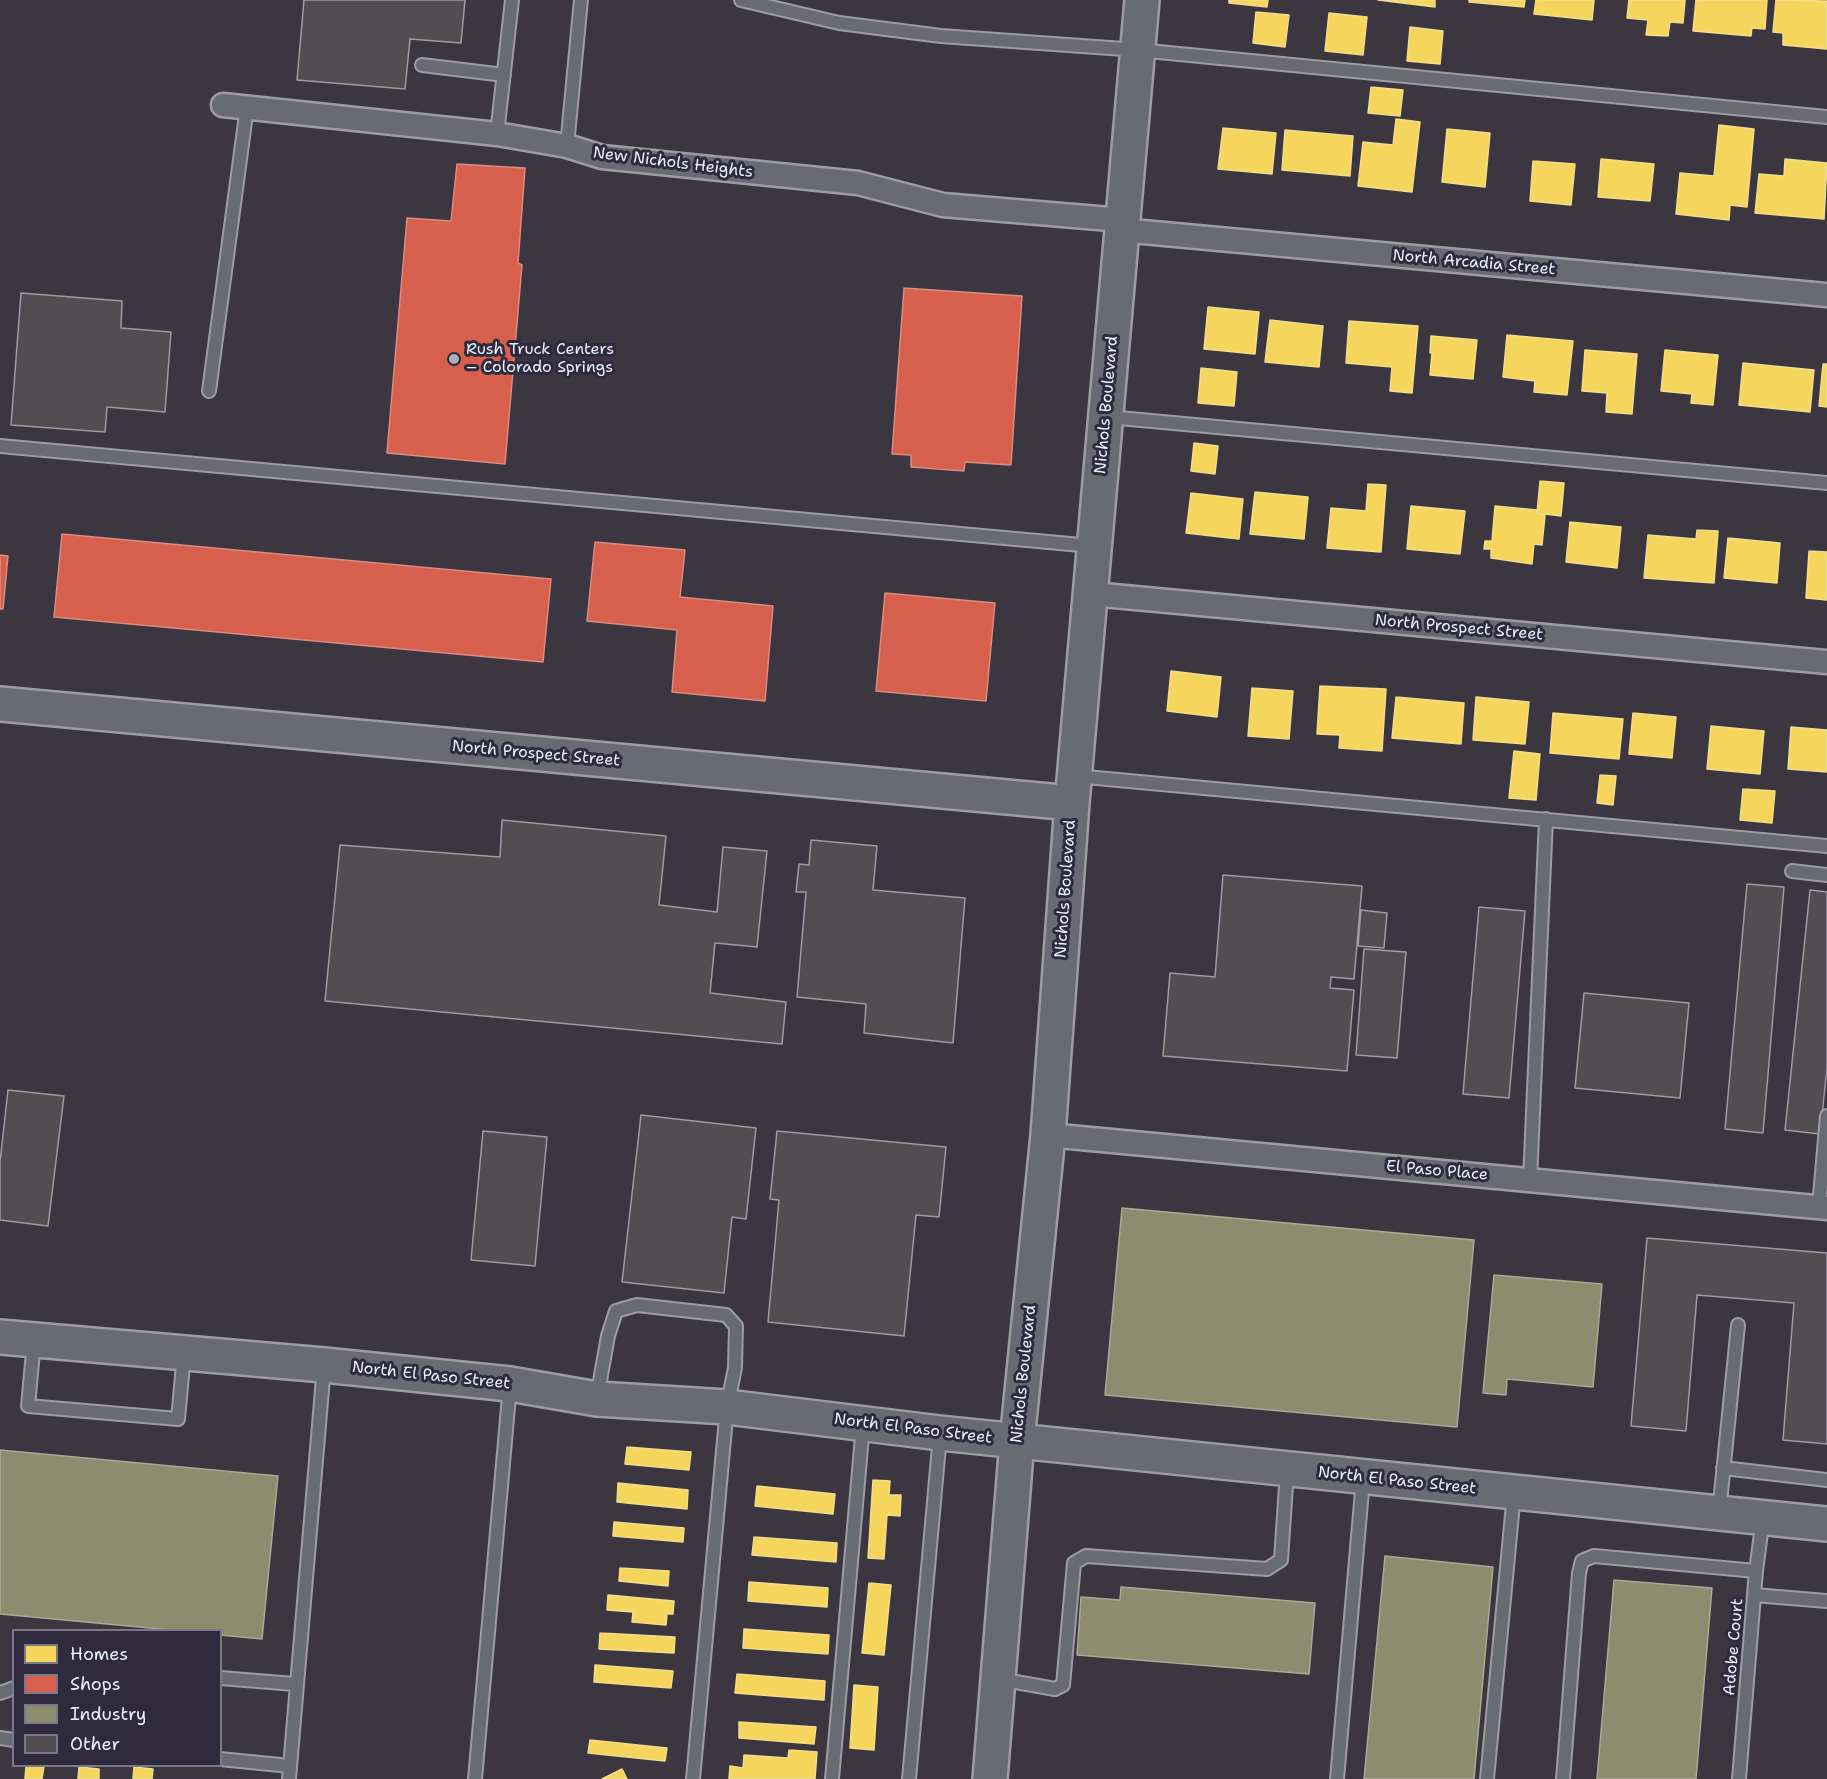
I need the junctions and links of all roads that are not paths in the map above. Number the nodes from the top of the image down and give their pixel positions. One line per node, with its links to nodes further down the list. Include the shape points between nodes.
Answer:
1 (512, 0): 7 (lane)
2 (581, 0): 12 (lane)
3 (741, 0): 5 (lane, via 850,24 941,36)
4 (1142, 0): 5 (street, Nichols Boulevard)
5 (1138, 50): 10 (lane); 13 (street, Nichols Boulevard)
6 (422, 65): 7 (lane)
7 (504, 75): 11 (lane)
8 (223, 105): 9 (street, New Nichols Heights)
9 (247, 107): 11 (street, New Nichols Heights); 15 (lane)
10 (1827, 117)
11 (497, 134): 12 (street, New Nichols Heights)
12 (567, 146): 13 (street, New Nichols Heights, via 602,157 858,183 943,205)
13 (1122, 225): 14 (street, North Arcadia Street); 16 (street, Nichols Boulevard)
14 (1827, 295)
15 (209, 391)
16 (1106, 417): 18 (lane); 19 (street, Nichols Boulevard)
17 (0, 446): 19 (lane)
18 (1827, 483)
19 (1096, 546): 20 (street, Nichols Boulevard)
20 (1092, 594): 21 (street, North Prospect Street); 23 (street, Nichols Boulevard)
21 (1827, 662)
22 (0, 704): 23 (street, North Prospect Street)
23 (1073, 789): 24 (lane); 29 (street, Nichols Boulevard)
24 (1546, 819): 25 (lane); 30 (lane)
25 (1827, 846)
26 (1792, 871): 27 (lane)
27 (1827, 875)
28 (1827, 1116): 31 (lane)
29 (1048, 1135): 30 (street, El Paso Place); 42 (street, Nichols Boulevard)
30 (1530, 1180): 31 (street, El Paso Place)
31 (1823, 1207)
32 (1738, 1325): 43 (lane)
33 (0, 1337): 34 (street, North El Paso Street)
34 (34, 1341): 35 (street, North El Paso Street); 35 (lane, via 28,1406 178,1419)
35 (184, 1353): 36 (street, North El Paso Street)
36 (324, 1365): 37 (street, North El Paso Street); 56 (lane)
37 (510, 1384): 38 (street, North El Paso Street); 60 (lane)
38 (597, 1399): 39 (street, North El Paso Street); 39 (lane, via 616,1311 637,1305 726,1315 736,1326 735,1368)
39 (727, 1407): 40 (street, North El Paso Street); 61 (lane)
40 (863, 1423): 41 (street, North El Paso Street); 62 (lane)
41 (940, 1433): 42 (street, North El Paso Street); 63 (lane)
42 (1017, 1441): 44 (street, North El Paso Street); 55 (street, Nichols Boulevard)
43 (1724, 1468): 46 (lane); 48 (lane)
44 (1287, 1470): 45 (street, North El Paso Street); 55 (lane, via 1281,1560 1267,1569 1086,1556 1074,1563 1063,1685 1056,1689)
45 (1363, 1478): 47 (street, North El Paso Street); 65 (lane)
46 (1827, 1480)
47 (1514, 1494): 48 (street, North El Paso Street); 66 (lane)
48 (1719, 1514): 49 (street, North El Paso Street)
49 (1763, 1518): 50 (street, North El Paso Street); 51 (lane, Adobe Court)
50 (1827, 1524)
51 (1756, 1571): 52 (lane, Adobe Court); 67 (lane, via 1594,1556 1582,1561)
52 (1754, 1595): 53 (lane); 68 (lane, Adobe Court)
53 (1827, 1601)
54 (222, 1678): 56 (lane)
55 (998, 1679): 64 (street, Nichols Boulevard)
56 (295, 1684): 58 (lane)
57 (222, 1759): 58 (lane)
58 (290, 1766): 59 (lane)
59 (289, 1779)
60 (475, 1779)
61 (693, 1779)
62 (832, 1779)
63 (909, 1779)
64 (990, 1779)
65 (1337, 1779)
66 (1487, 1779)
67 (1563, 1779)
68 (1739, 1779)

